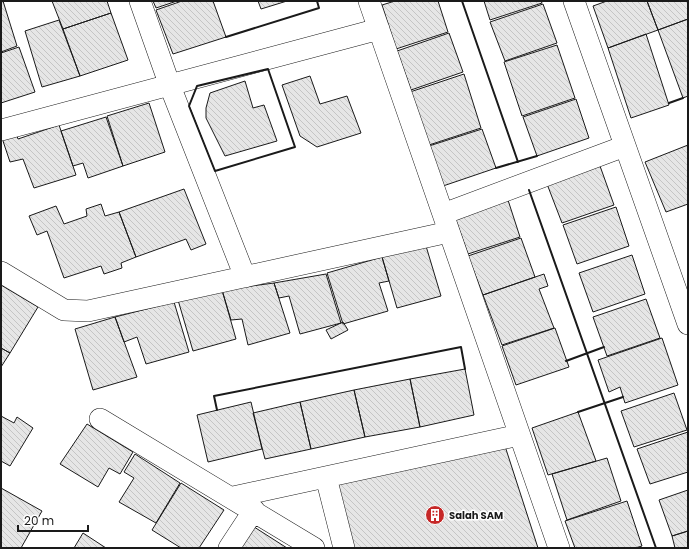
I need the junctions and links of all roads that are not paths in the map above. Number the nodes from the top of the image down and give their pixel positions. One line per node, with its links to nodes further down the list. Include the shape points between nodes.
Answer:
1 (140, 1): 5 (street)
2 (369, 1): 4 (street)
3 (574, 1): 7 (street)
4 (378, 29): 5 (street); 8 (street)
5 (170, 86): 6 (street); 10 (street)
6 (1, 130)
7 (625, 146): 8 (street); 11 (street)
8 (446, 223): 10 (street); 13 (street)
9 (1, 272): 10 (street, via 64,310 82,311)
10 (245, 277)
11 (688, 324)
12 (100, 419): 15 (street)
13 (519, 435): 14 (street); 20 (street)
14 (326, 477): 15 (street); 19 (street)
15 (233, 497): 16 (street)
16 (254, 510): 17 (street); 18 (street)
17 (229, 548)
18 (314, 548)
19 (344, 548)
20 (559, 548)

